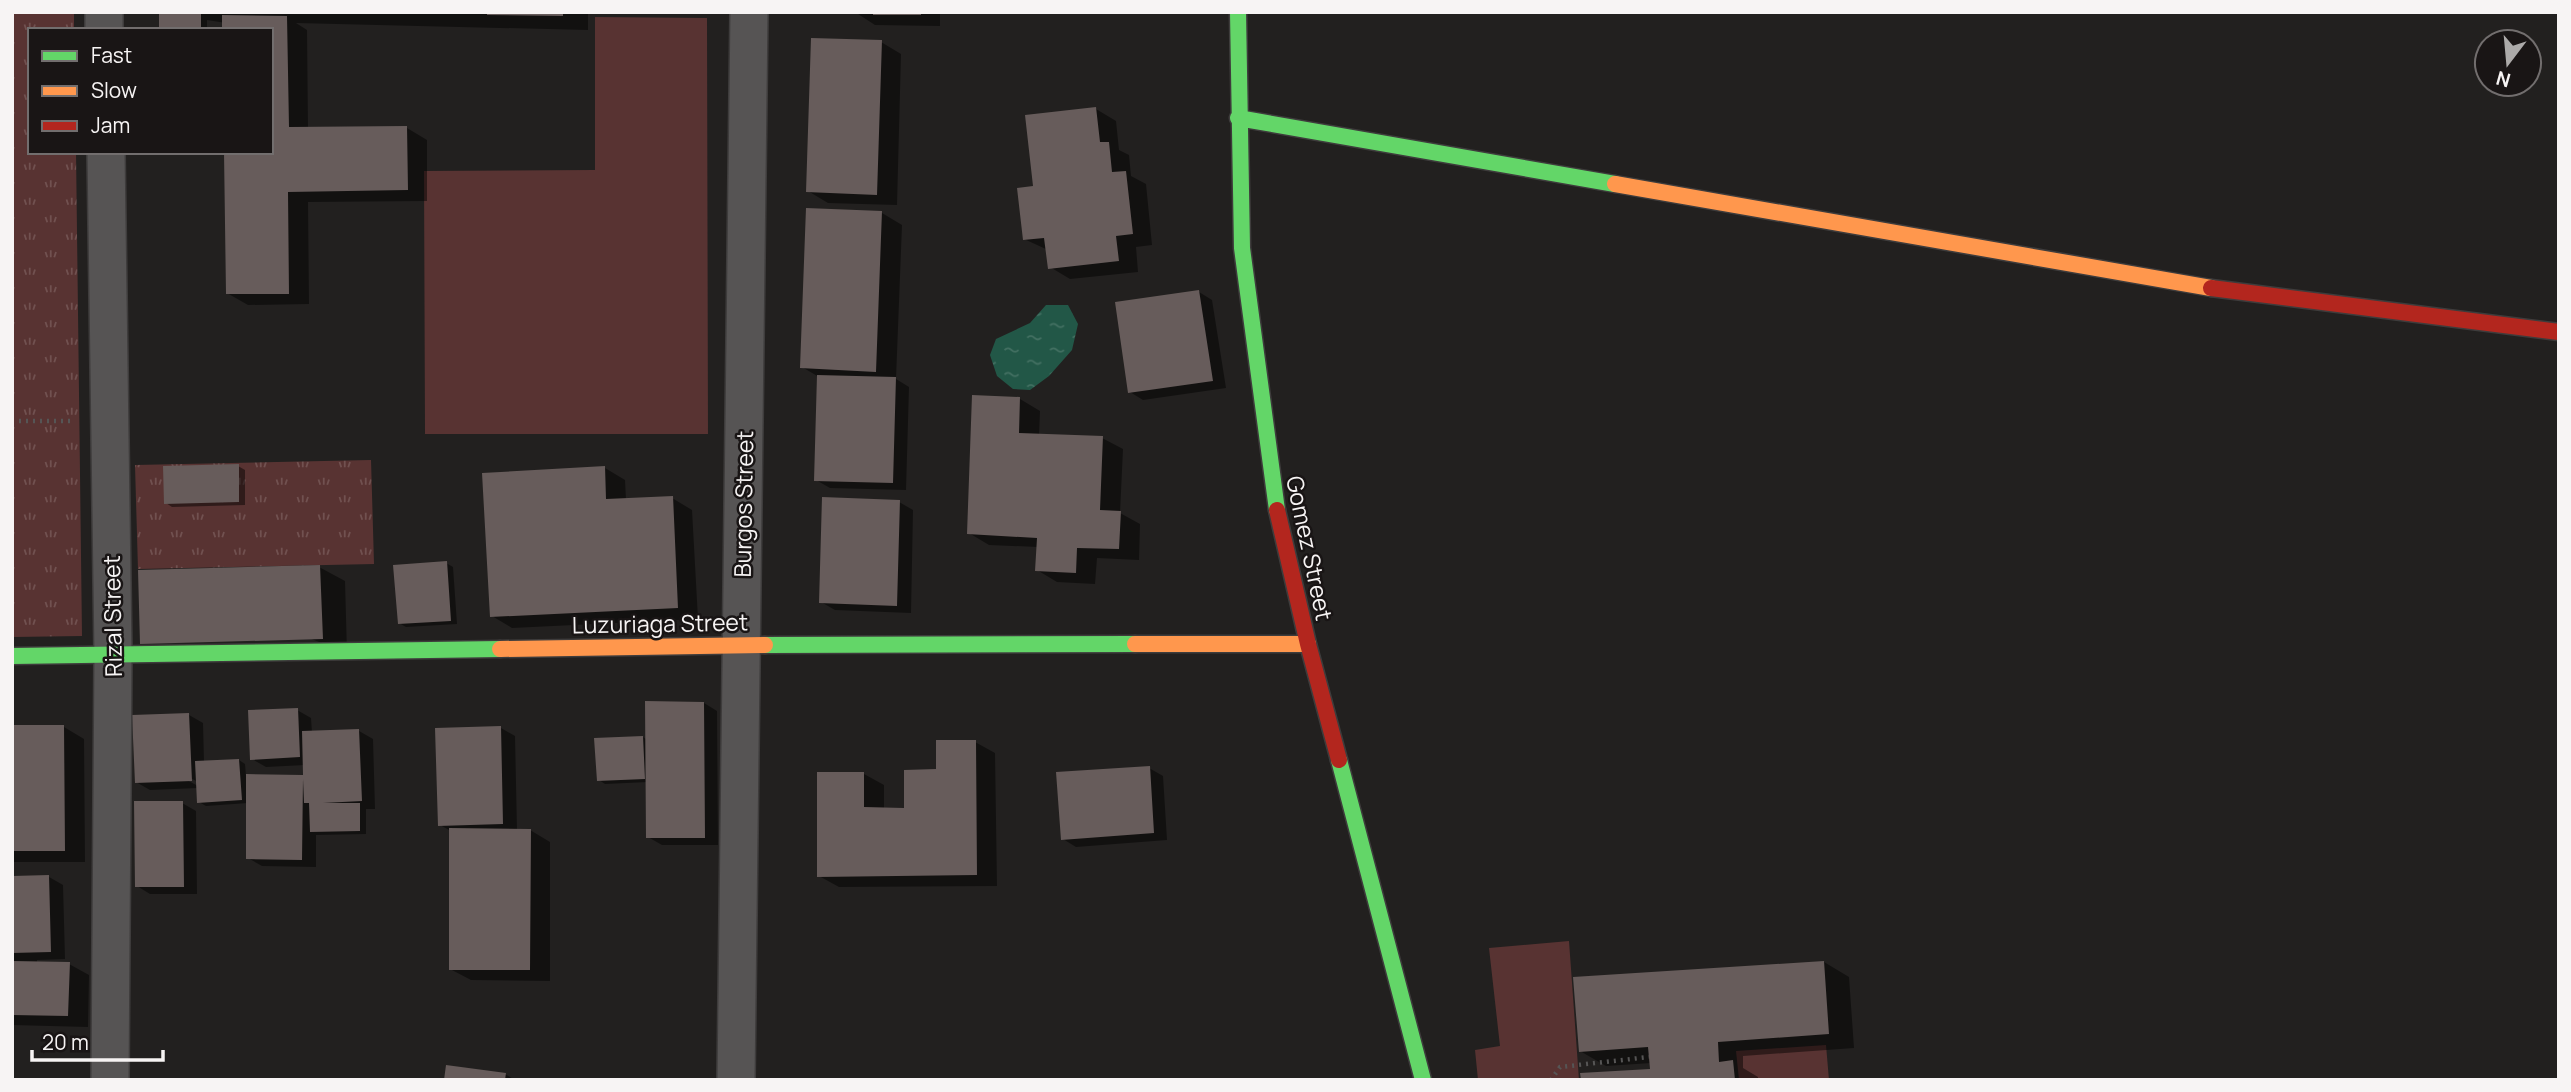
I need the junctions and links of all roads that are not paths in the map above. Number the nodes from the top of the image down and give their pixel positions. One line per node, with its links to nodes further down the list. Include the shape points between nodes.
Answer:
1 (749, 12): 7 (street, Burgos Street)
2 (1238, 12): 3 (street, Gomez Street)
3 (1238, 118): 5 (street, via 2191,285); 6 (street, Gomez Street, via 1242,248 1273,492)
4 (106, 154): 8 (street, Rizal Street)
5 (2559, 331)
6 (1308, 644): 7 (street, Luzuriaga Street); 12 (street, Gomez Street)
7 (741, 645): 8 (street, Luzuriaga Street); 11 (street, Burgos Street)
8 (113, 654): 9 (street, Luzuriaga Street); 10 (street, Rizal Street)
9 (12, 656)
10 (110, 1080)
11 (736, 1080)
12 (1423, 1080)

